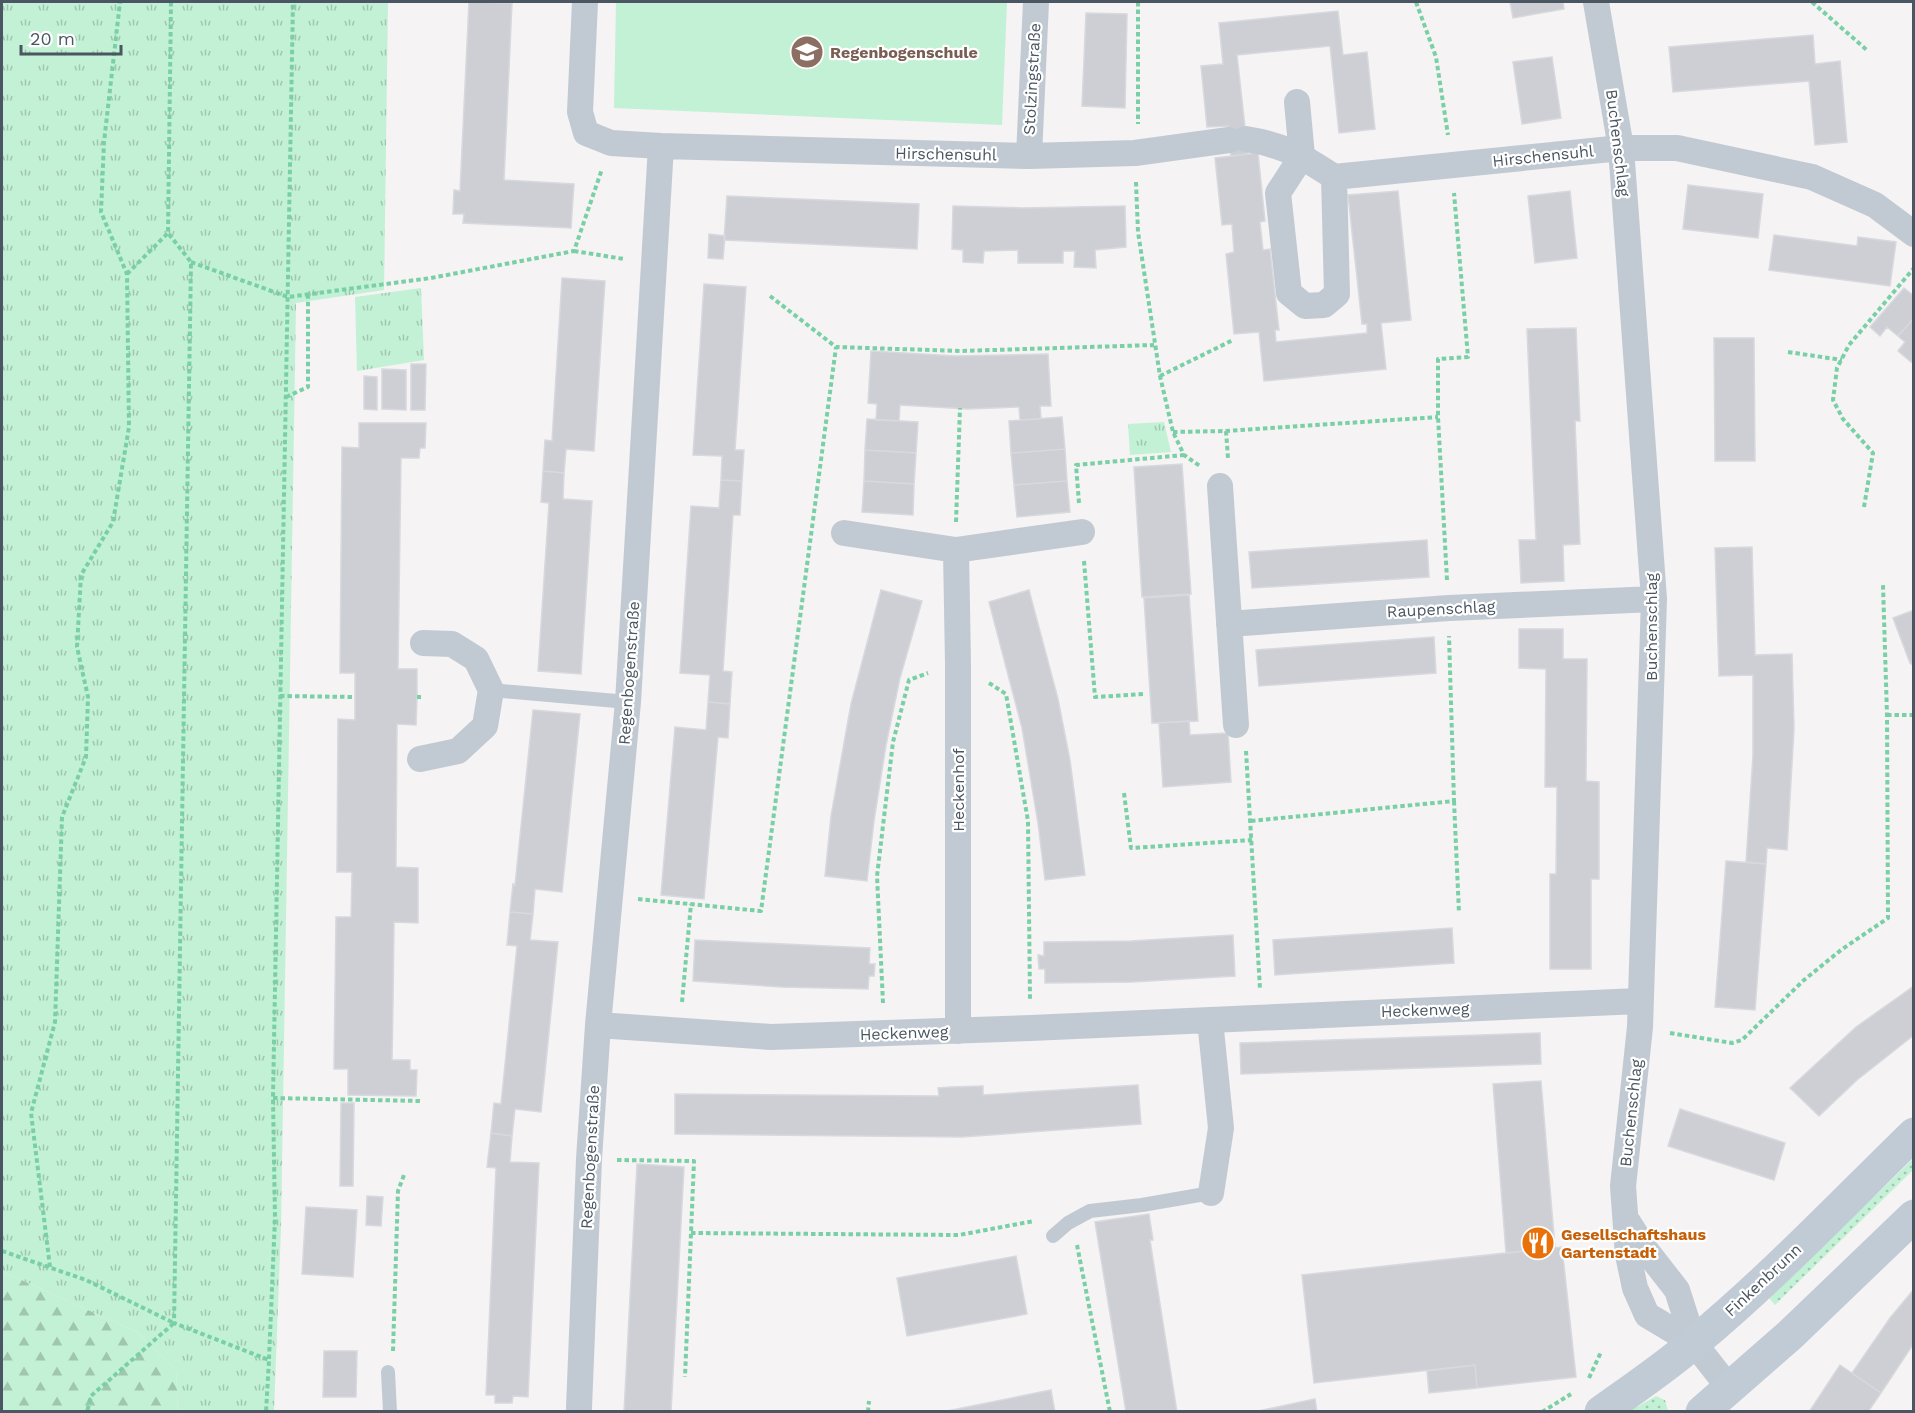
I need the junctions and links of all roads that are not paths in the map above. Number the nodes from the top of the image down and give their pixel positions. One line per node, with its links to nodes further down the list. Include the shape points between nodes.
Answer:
1 (585, 2): 5 (street, via 580,112 586,133 611,143)
2 (1036, 2): 7 (street, Stolzingstraße)
3 (1596, 2): 6 (street, Buchenschlag)
4 (1297, 102): 8 (street)
5 (661, 146): 7 (street, Hirschensuhl); 19 (street, Regenbogenstraße)
6 (1621, 148): 9 (street, Hirschensuhl); 10 (street, Hirschensuhl, via 1677,148 1812,177 1875,205); 15 (street, Buchenschlag)
7 (1029, 156): 8 (street, Hirschensuhl, via 1135,153 1238,139 1272,143)
8 (1302, 156): 9 (street, Hirschensuhl); 9 (street, via 1278,193 1289,293 1305,306 1324,305 1337,294)
9 (1334, 177)
10 (1914, 234)
11 (1220, 486): 16 (street)
12 (1082, 532): 14 (street)
13 (844, 533): 14 (street)
14 (956, 550): 25 (street, Heckenhof)
15 (1654, 599): 16 (street, Raupenschlag, via 1449,608); 22 (street, Buchenschlag)
16 (1229, 624): 20 (street)
17 (423, 643): 18 (street, via 452,644 476,659)
18 (491, 690): 19 (lane); 21 (street, via 485,726 458,751)
19 (628, 702): 24 (street, Regenbogenstraße)
20 (1236, 725)
21 (420, 759)
22 (1639, 1001): 23 (street, Heckenweg); 29 (street, Buchenschlag, via 1640,1027 1623,1186)
23 (1210, 1020): 25 (street, Heckenweg); 27 (street, via 1221,1128)
24 (598, 1025): 25 (street, Heckenweg, via 771,1037); 35 (street, Regenbogenstraße)
25 (958, 1031)
26 (1914, 1134): 31 (main road, Finkenbrunn)
27 (1211, 1193): 30 (lane, via 1090,1211)
28 (1914, 1216): 33 (main road)
29 (1627, 1219): 31 (street, Buchenschlag, via 1645,1250 1677,1290); 31 (street, Buchenschlag, via 1628,1255 1635,1288 1647,1315)
30 (1053, 1236)
31 (1694, 1343): 33 (street, Buchenschlag); 34 (main road, Finkenbrunn)
32 (388, 1372): 36 (lane)
33 (1730, 1389): 37 (main road)
34 (1593, 1399)
35 (575, 1409)
36 (390, 1412)
37 (1702, 1412)

